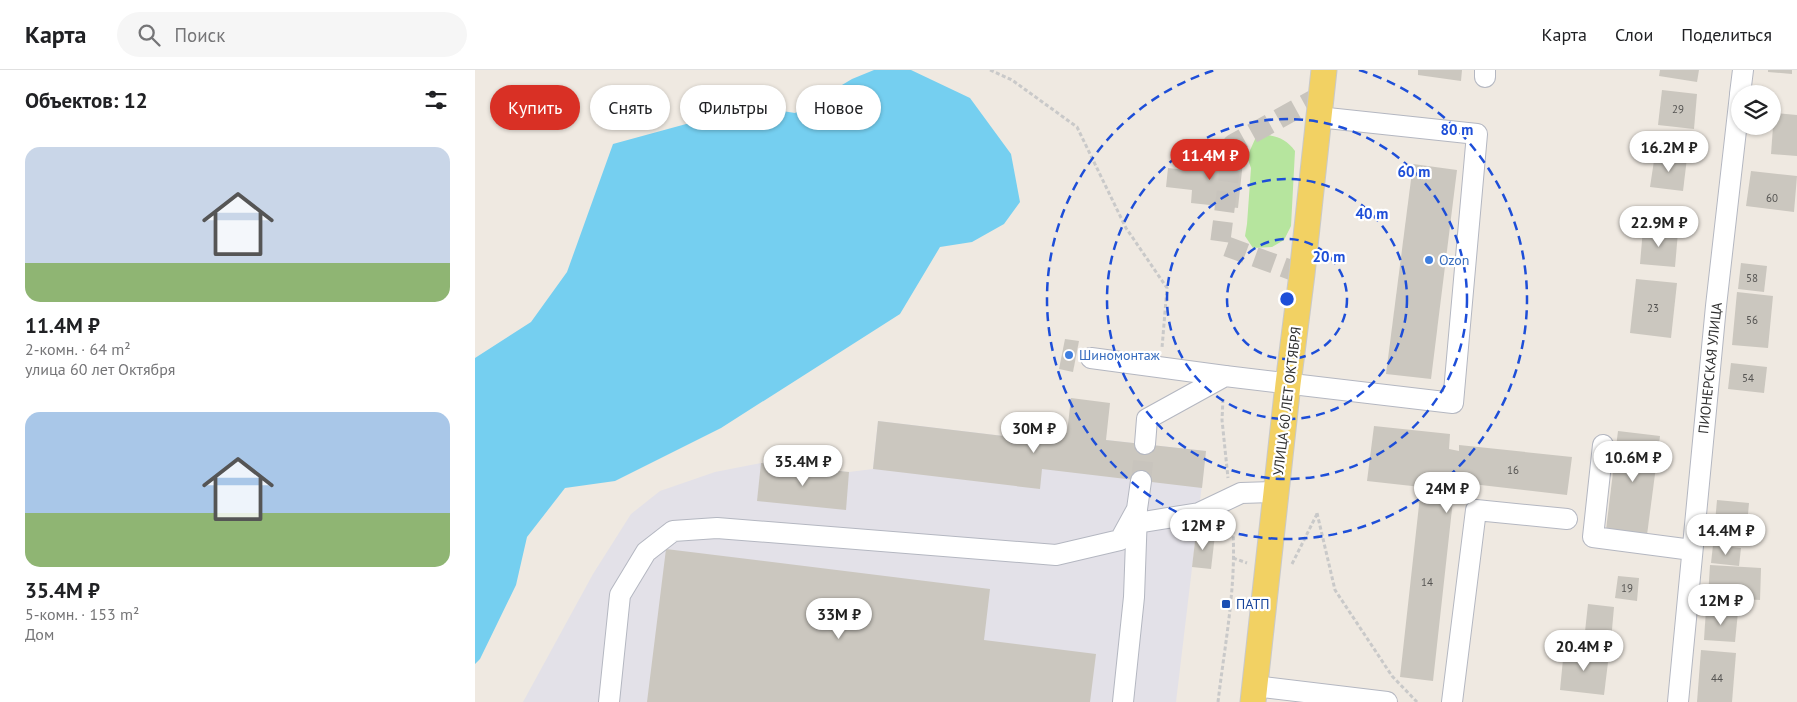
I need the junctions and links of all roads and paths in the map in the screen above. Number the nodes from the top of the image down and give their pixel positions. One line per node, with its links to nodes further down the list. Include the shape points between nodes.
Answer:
1 (990, 70): 8 (path, via 1012,80 1077,127 1126,228 1167,288)
2 (1324, 70): 5 (main road, УЛИЦА 60 ЛЕТ ОКТЯБРЯ)
3 (1743, 70): 4 (street, ПИОНЕРСКАЯ УЛИЦА)
4 (1741, 85)
5 (1318, 117): 10 (main road, УЛИЦА 60 ЛЕТ ОКТЯБРЯ); 10 (street, via 1477,134 1453,402)
6 (1735, 135): 18 (street, ПИОНЕРСКАЯ УЛИЦА)
7 (1091, 358): 8 (street)
8 (1160, 367): 9 (street)
9 (1225, 376): 10 (street); 11 (street, via 1147,420); 15 (path, via 1221,420)
10 (1288, 384): 14 (main road, УЛИЦА 60 ЛЕТ ОКТЯБРЯ)
11 (1145, 444)
12 (1603, 445): 18 (street, via 1593,537)
13 (1141, 481): 16 (street)
14 (1276, 492): 15 (street, via 1241,493); 22 (main road, УЛИЦА 60 ЛЕТ ОКТЯБРЯ)
15 (1231, 498): 16 (street, via 1199,513); 19 (path)
16 (1137, 516): 23 (street, via 1120,540 1056,555 717,528 673,531 646,552 620,595); 24 (street, via 1134,597)
17 (1567, 519): 28 (street, via 1476,510)
18 (1692, 550): 29 (street, ПИОНЕРСКАЯ УЛИЦА)
19 (1233, 558): 20 (path); 25 (path)
20 (1253, 565)
21 (1289, 569): 27 (path, via 1317,514 1335,590 1392,676)
22 (1254, 694): 26 (street)
23 (609, 702)
24 (1123, 702)
25 (1218, 702)
26 (1387, 702)
27 (1417, 702)
28 (1453, 702)
29 (1678, 702)

